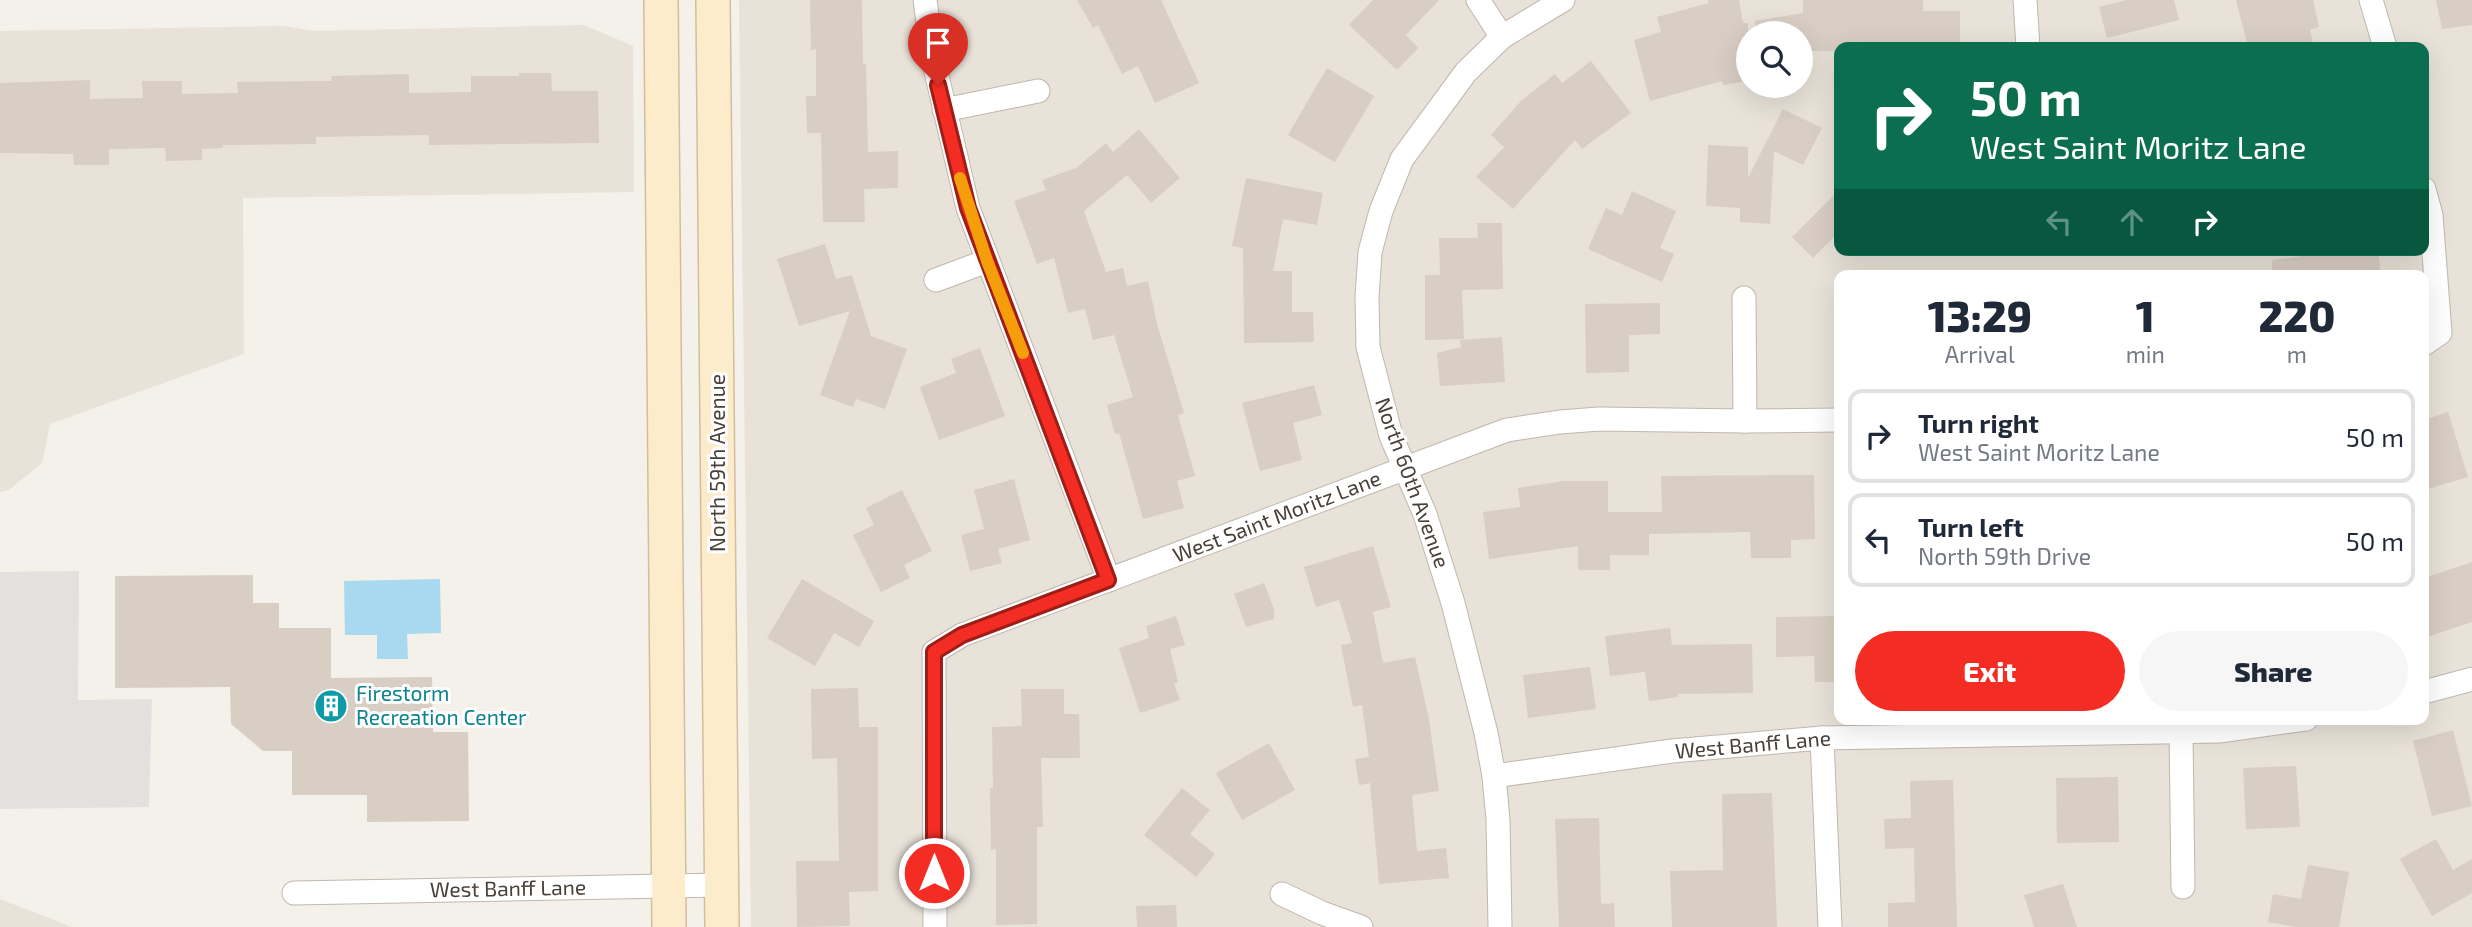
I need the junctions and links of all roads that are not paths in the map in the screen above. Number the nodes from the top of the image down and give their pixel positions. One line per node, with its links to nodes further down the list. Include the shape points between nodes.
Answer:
1 (661, 0): 28 (main road)
2 (713, 0): 29 (main road, North 59th Avenue)
3 (926, 0): 12 (street)
4 (1478, 0): 8 (street)
5 (1563, 0): 8 (street, North 60th Avenue)
6 (2025, 0): 9 (street)
7 (2371, 0): 10 (street)
8 (1502, 37): 20 (street, North 60th Avenue, via 1466,72 1402,159 1370,252 1368,347 1391,436)
9 (2028, 42)
10 (2384, 42)
11 (1038, 91): 12 (street)
12 (944, 110): 14 (street, via 968,208)
13 (2429, 208): 17 (street)
14 (987, 261): 15 (street); 21 (street)
15 (936, 280)
16 (1744, 298): 19 (street)
17 (2432, 338)
18 (1834, 420): 19 (street, West Saint Moritz Lane)
19 (1745, 421): 20 (street, West Saint Moritz Lane, via 1560,422 1507,430)
20 (1406, 468): 21 (street, West Saint Moritz Lane); 27 (street, North 60th Avenue, via 1454,603)
21 (1108, 580): 35 (street, West Saint Moritz Lane, via 962,635 934,652)
22 (2472, 679): 23 (street)
23 (2429, 691)
24 (2262, 725): 25 (street, West Banff Lane)
25 (2182, 731): 26 (street, West Banff Lane); 30 (street)
26 (1822, 738): 27 (street, West Banff Lane, via 1672,751); 38 (street)
27 (1494, 776): 37 (street, North 60th Avenue)
28 (668, 886): 29 (street, West Banff Lane); 31 (street, West Banff Lane); 33 (main road)
29 (721, 886): 34 (main road, North 59th Avenue)
30 (2183, 887)
31 (294, 893)
32 (1282, 894): 36 (street)
33 (668, 927)
34 (722, 927)
35 (935, 927)
36 (1361, 927)
37 (1500, 927)
38 (1830, 927)

